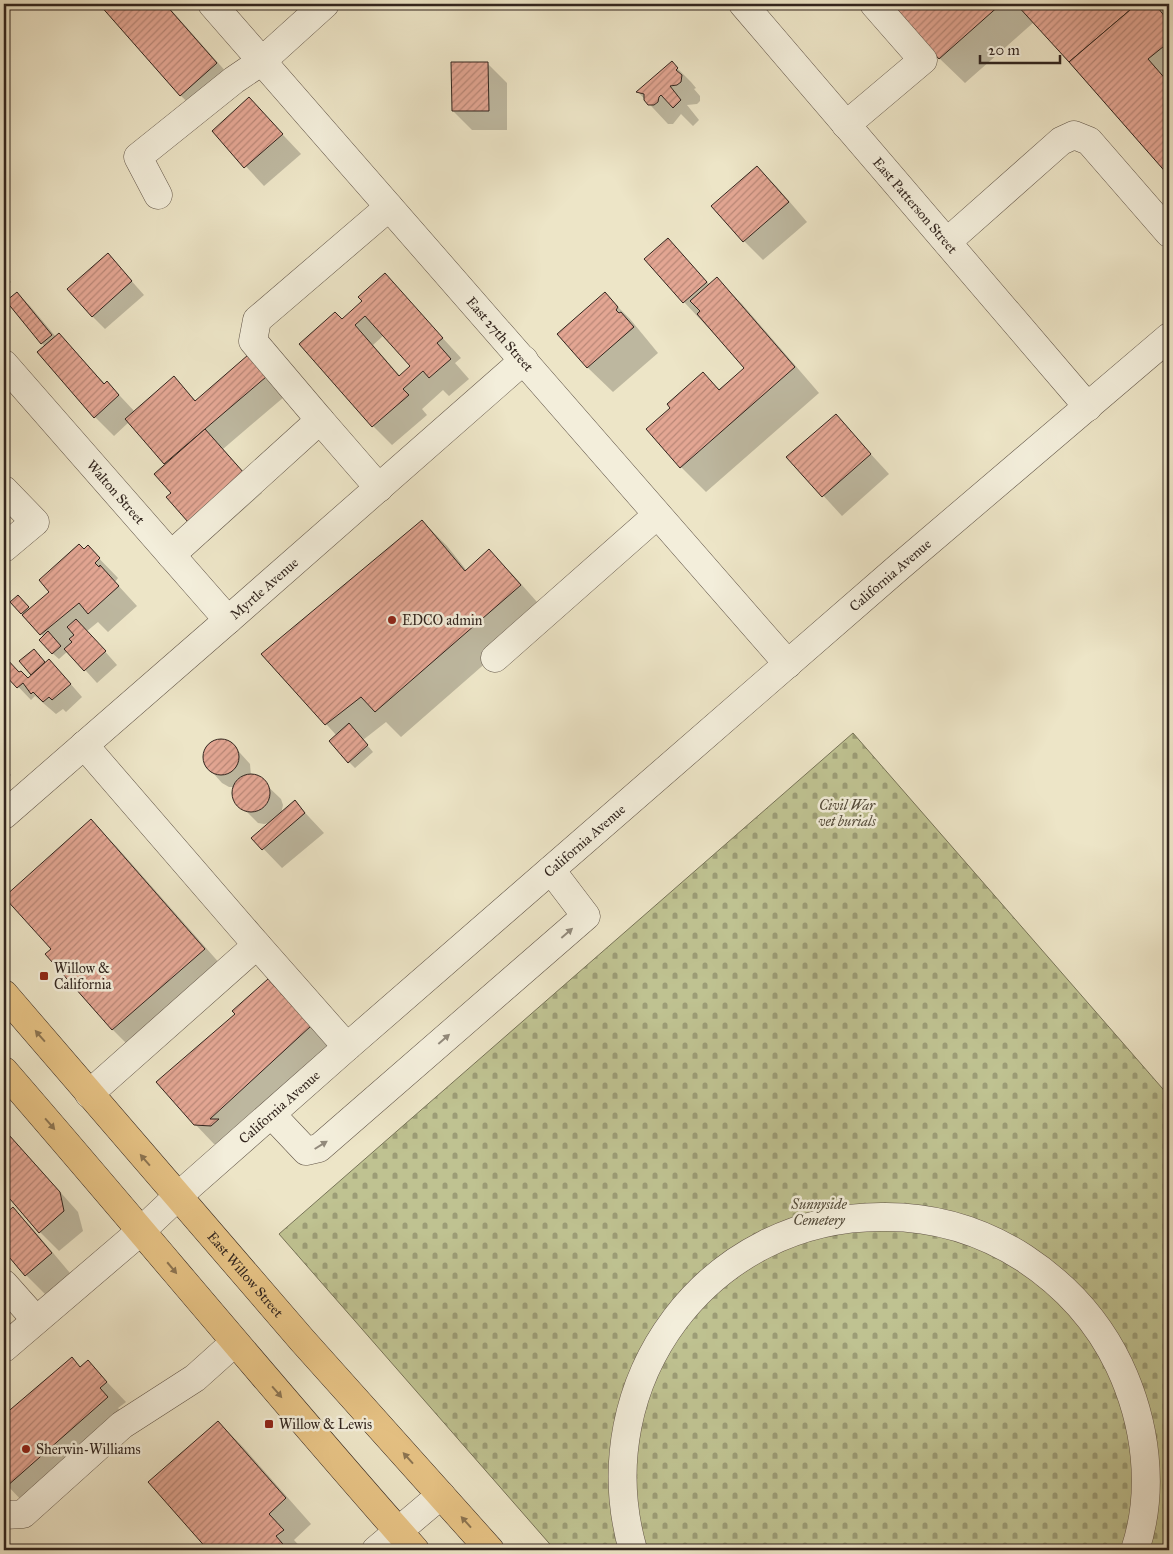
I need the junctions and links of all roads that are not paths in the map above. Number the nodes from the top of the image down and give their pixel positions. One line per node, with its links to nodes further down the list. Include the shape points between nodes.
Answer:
1 (212, 4): 5 (street, East 27th Street)
2 (325, 4): 5 (street)
3 (743, 4): 6 (street, East Patterson Street)
4 (874, 4): 6 (street, via 923,60)
5 (262, 61): 7 (street, via 138,157); 8 (street, East 27th Street)
6 (846, 125): 10 (street, East Patterson Street)
7 (158, 195)
8 (389, 207): 12 (street, East 27th Street); 15 (street, via 258,320 253,341)
9 (1169, 233): 10 (street, via 1089,141 1074,135 1061,141)
10 (947, 242): 14 (street, East Patterson Street)
11 (1169, 337): 14 (street, California Avenue)
12 (524, 360): 16 (street, Myrtle Avenue); 18 (street, East 27th Street)
13 (4, 364): 20 (street, Walton Street)
14 (1088, 407): 23 (street, California Avenue)
15 (320, 420): 16 (street); 20 (street)
16 (379, 488): 21 (street, Myrtle Avenue)
17 (4, 490): 19 (street, via 35,522)
18 (657, 515): 22 (street); 23 (street, East 27th Street)
19 (4, 548)
20 (171, 555): 21 (street, Walton Street)
21 (228, 620): 24 (street, Myrtle Avenue)
22 (495, 658)
23 (788, 664): 26 (street, California Avenue)
24 (84, 745): 25 (street, Myrtle Avenue); 27 (street)
25 (4, 814)
26 (551, 870): 29 (street, California Avenue); 32 (street, one-way to 26, via 306,1151 319,1148 586,916)
27 (257, 945): 29 (street); 31 (street)
28 (4, 994): 31 (main road, East Willow Street, one-way to 28)
29 (347, 1047): 32 (street, California Avenue)
30 (4, 1071): 34 (main road, one-way to 34)
31 (89, 1094): 33 (main road, East Willow Street, one-way to 31)
32 (272, 1114): 33 (street, California Avenue)
33 (177, 1197): 34 (street, California Avenue); 39 (main road, East Willow Street, one-way to 33)
34 (141, 1231): 36 (street, California Avenue); 37 (main road, one-way to 37)
35 (4, 1284): 36 (street)
36 (36, 1320): 38 (street, California Avenue)
37 (234, 1343): 40 (street, via 195,1378 122,1425 23,1514); 41 (main road, one-way to 41)
38 (4, 1348)
39 (441, 1495): 41 (street); 43 (main road, East Willow Street, one-way to 39)
40 (4, 1515)
41 (406, 1541): 42 (street)
42 (376, 1550)
43 (490, 1550)
44 (633, 1550): 45 (street, via 627,1528 622,1479 626,1430 639,1383 660,1339 690,1300 734,1262 768,1242 814,1224 862,1216 911,1217 959,1227 1004,1245 1045,1272 1081,1306 1110,1346 1130,1390 1143,1438 1146,1486)
45 (1135, 1550)

